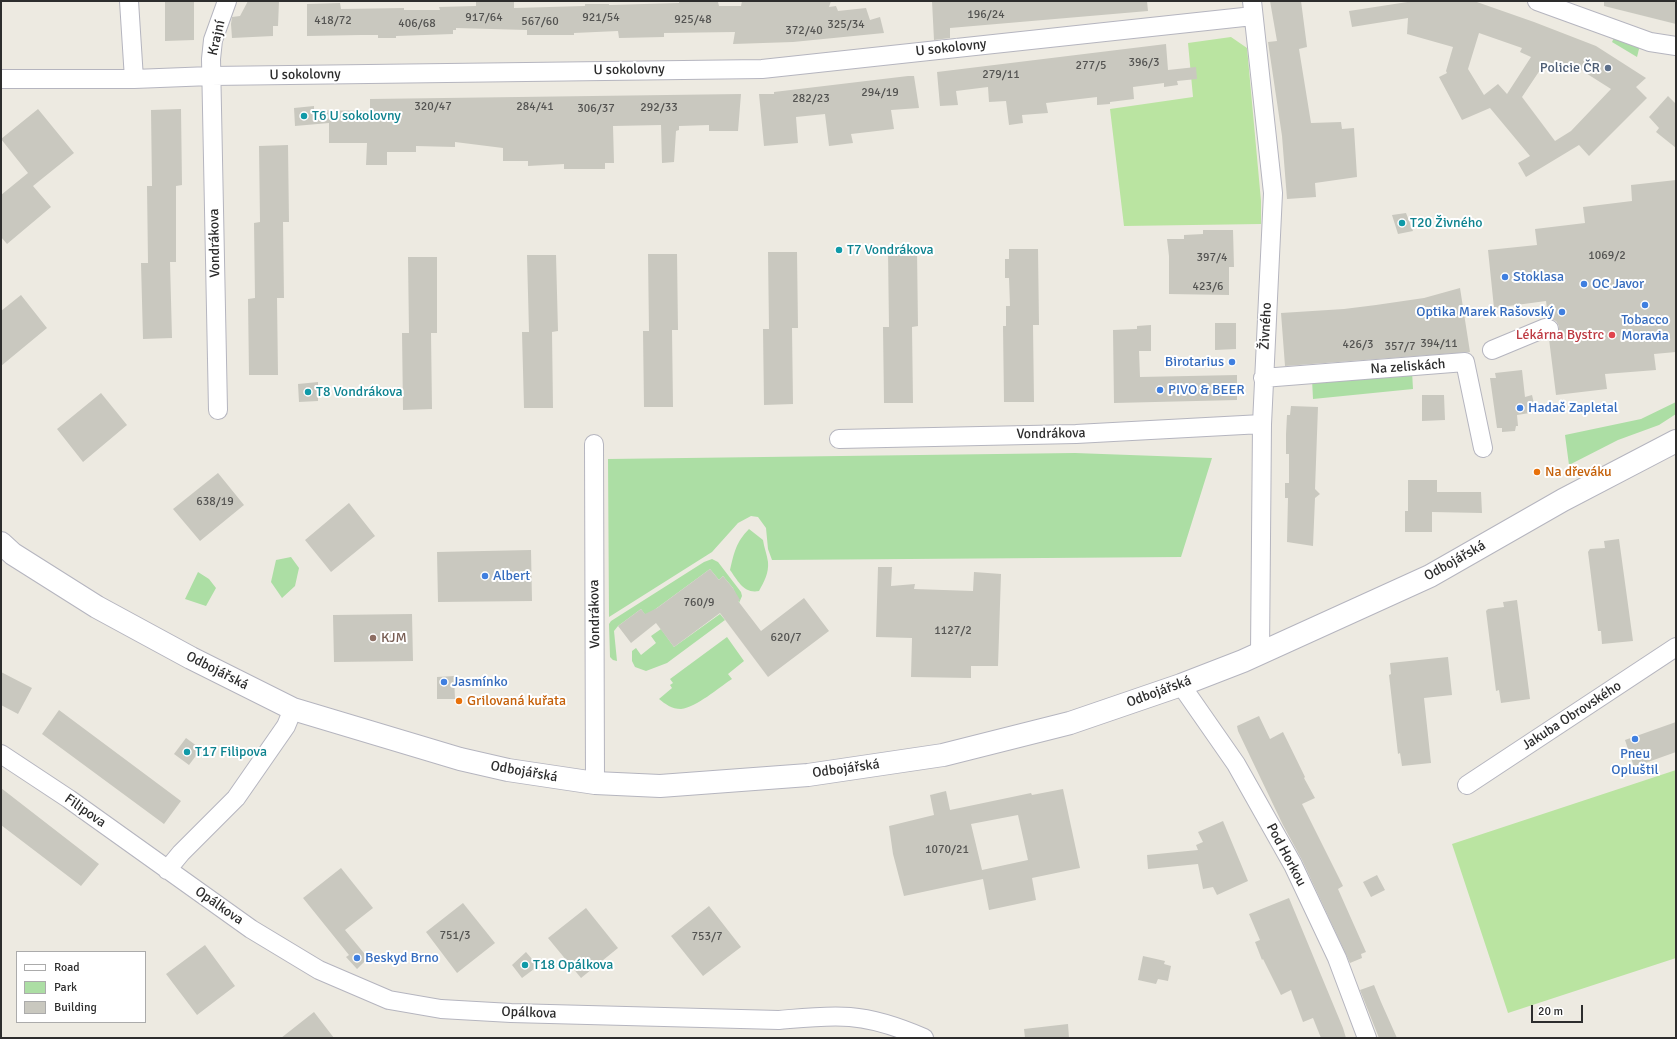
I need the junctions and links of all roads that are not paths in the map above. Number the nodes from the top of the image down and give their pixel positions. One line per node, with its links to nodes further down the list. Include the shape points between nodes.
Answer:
1 (129, 1): 8 (street)
2 (227, 1): 6 (street, Krajní, via 213,40)
3 (1537, 1): 5 (street, via 1650,42)
4 (1253, 8): 6 (street, U sokolovny, via 762,69); 11 (street, Živného, via 1272,193)
5 (1676, 46)
6 (211, 76): 8 (street, U sokolovny); 12 (street, Vondrákova)
7 (1, 79): 8 (street, U sokolovny)
8 (134, 79)
9 (1549, 329): 10 (street, via 1544,328)
10 (1492, 350)
11 (1263, 378): 13 (street, Živného); 17 (street, Na zeliskách, via 1465,362)
12 (218, 410)
13 (1262, 424): 14 (street, Vondrákova, via 1076,434); 20 (street, Živného)
14 (839, 439)
15 (1676, 441): 20 (street, Odbojářská, via 1563,500 1430,576)
16 (594, 444): 24 (street, Vondrákova)
17 (1483, 448)
18 (1, 543): 22 (street, Odbojářská, via 13,554 97,606 191,658)
19 (1676, 647): 25 (street, Jakuba Obrovského)
20 (1260, 653): 21 (street, Odbojářská)
21 (1181, 685): 24 (street, Odbojářská, via 1070,723 943,755 808,774 675,785); 28 (street, Pod Horkou, via 1236,764 1293,865 1337,958)
22 (293, 709): 24 (street, Odbojářská, via 460,759 508,770); 26 (street, via 286,726 236,798 181,853)
23 (1, 754): 26 (street, Filipova)
24 (595, 783)
25 (1467, 785)
26 (168, 870): 27 (street, Opálkova, via 251,929 318,970 388,1000 440,1009 518,1013 779,1020 850,1017 893,1025)
27 (924, 1038)
28 (1367, 1038)

